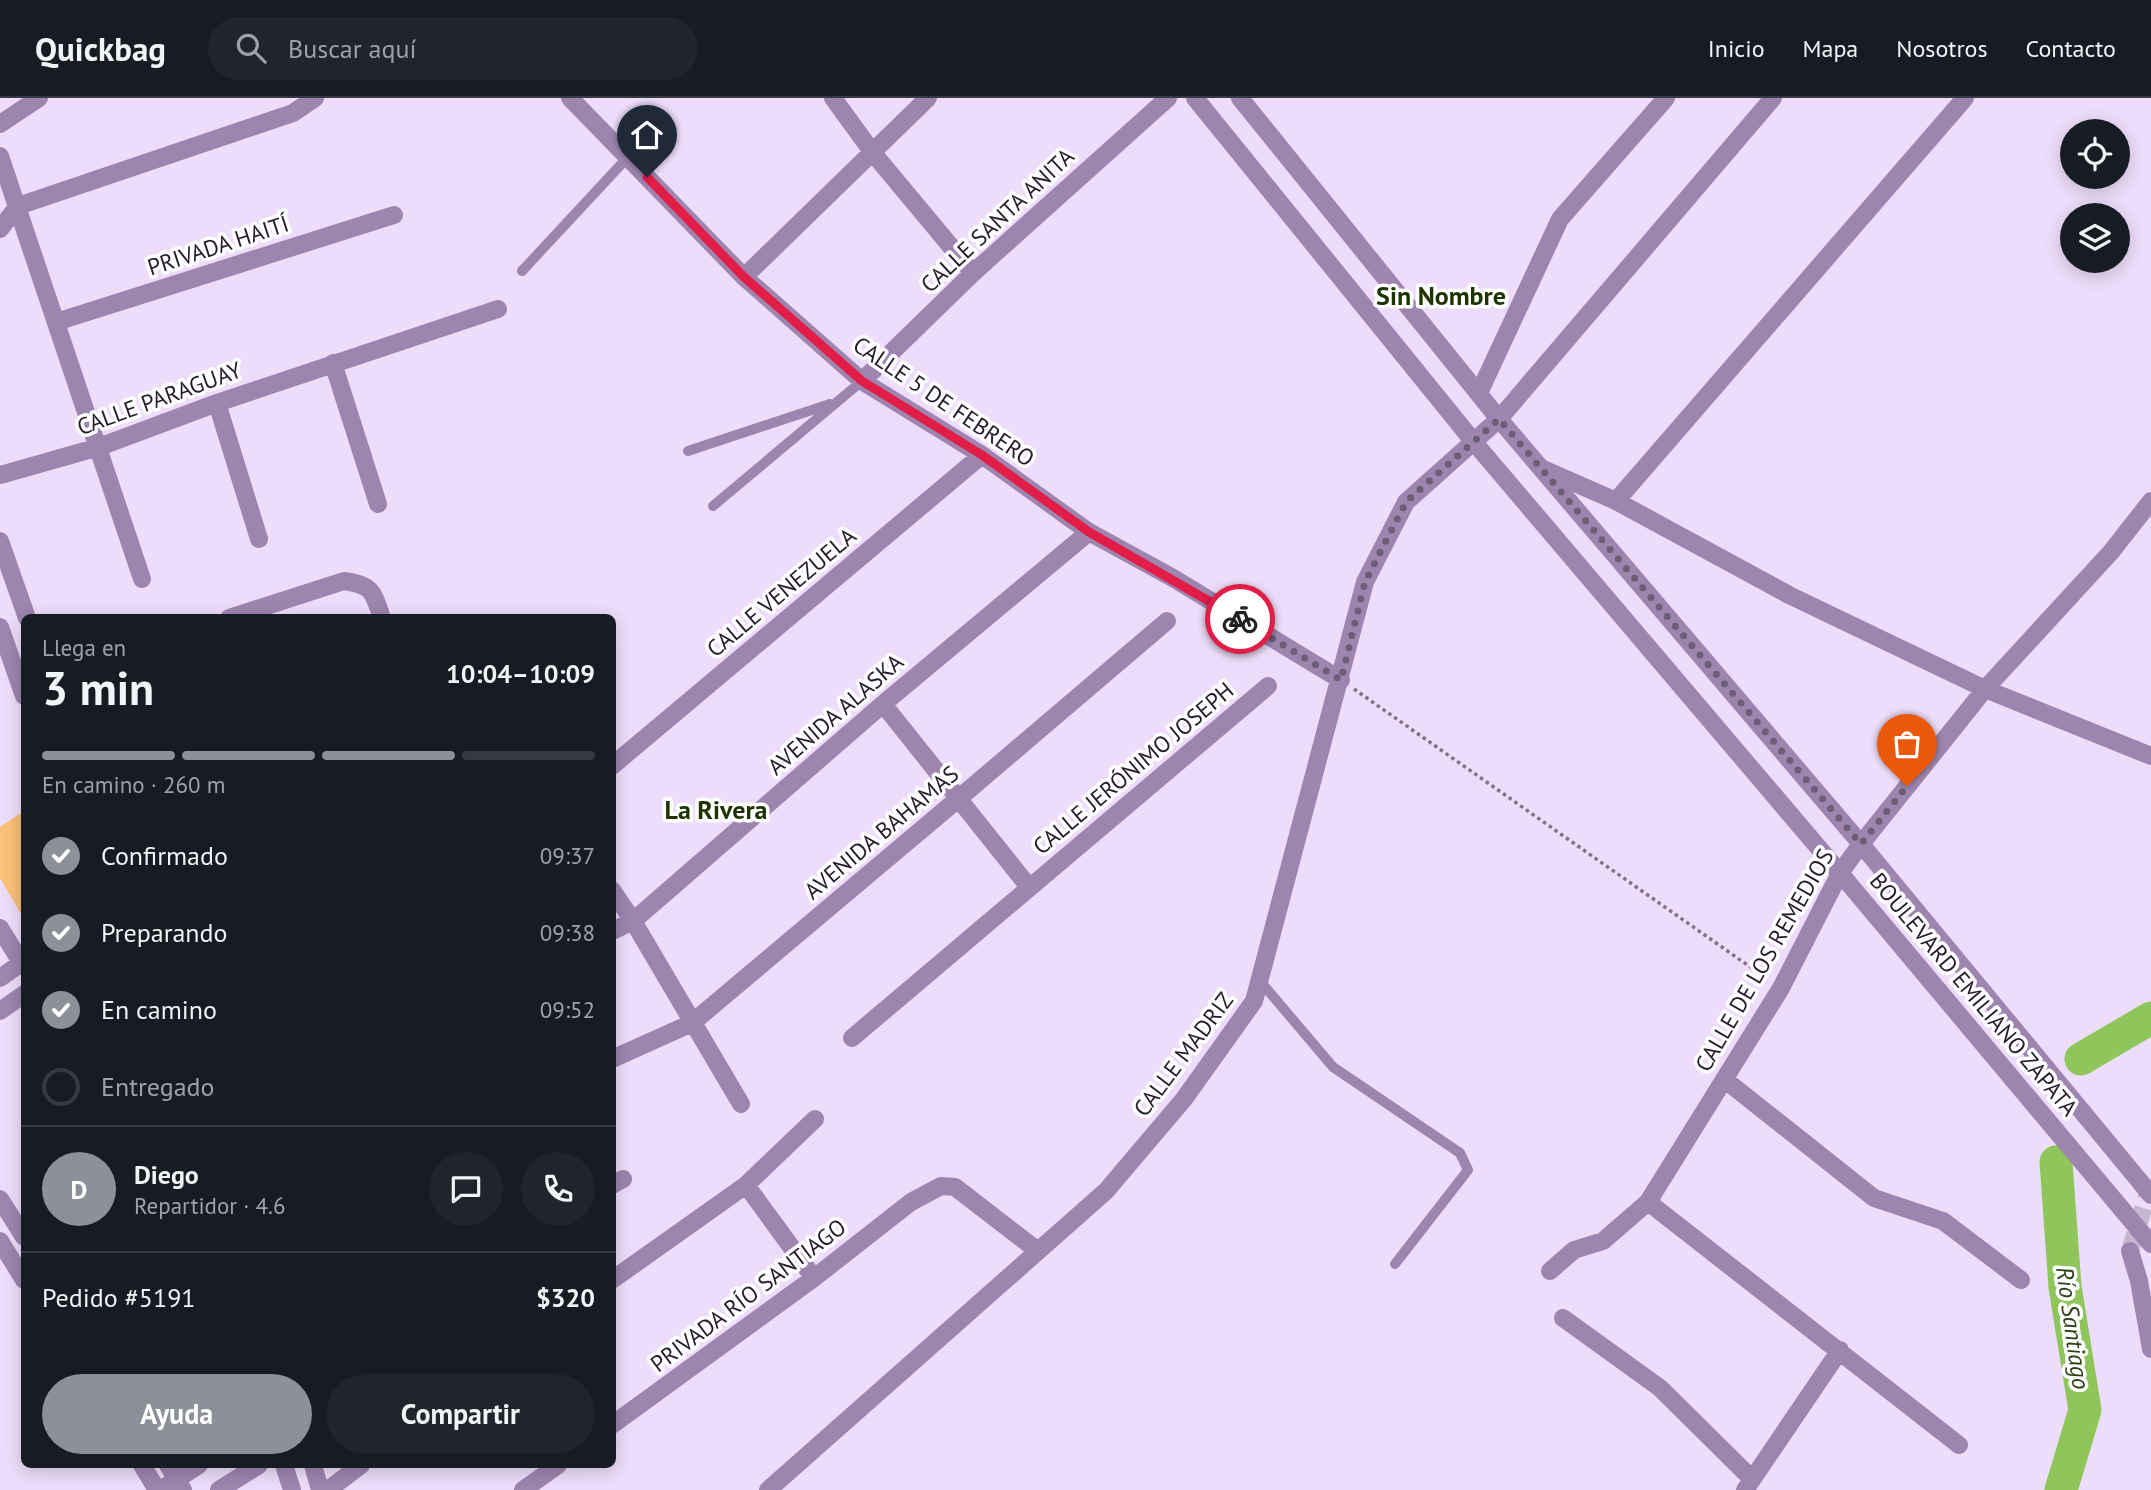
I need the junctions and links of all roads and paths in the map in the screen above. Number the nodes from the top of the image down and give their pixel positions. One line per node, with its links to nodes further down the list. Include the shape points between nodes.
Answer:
1 (39, 98): 12 (street)
2 (315, 98): 16 (street, via 293,113)
3 (570, 98): 15 (street, CALLE 5 DE FEBRERO)
4 (833, 98): 13 (street)
5 (928, 98): 13 (street)
6 (1168, 98): 20 (street, CALLE SANTA ANITA)
7 (1195, 98): 30 (street, BOULEVARD EMILIANO ZAPATA)
8 (1241, 98): 26 (street, BOULEVARD EMILIANO ZAPATA)
9 (1666, 98): 26 (street, via 1560,219)
10 (1773, 98): 29 (street, CALLE MADRIZ)
11 (1965, 98): 36 (street)
12 (0, 124)
13 (873, 153): 20 (street); 21 (street)
14 (0, 156): 16 (street)
15 (628, 157): 19 (lane); 21 (street, CALLE 5 DE FEBRERO)
16 (18, 206): 18 (street); 23 (street)
17 (394, 215): 23 (street, PRIVADA HAITÍ)
18 (0, 229)
19 (522, 271)
20 (973, 273): 25 (street, CALLE SANTA ANITA)
21 (744, 277): 25 (street, CALLE 5 DE FEBRERO)
22 (498, 309): 24 (street, CALLE PARAGUAY)
23 (56, 322): 31 (street)
24 (333, 363): 27 (street, CALLE PARAGUAY); 38 (street)
25 (862, 381): 28 (lane); 33 (street, CALLE 5 DE FEBRERO)
26 (1479, 393): 29 (street, BOULEVARD EMILIANO ZAPATA)
27 (217, 402): 31 (street, CALLE PARAGUAY); 41 (street)
28 (837, 402): 32 (lane); 39 (lane)
29 (1499, 419): 30 (street, CALLE MADRIZ); 34 (street, BOULEVARD EMILIANO ZAPATA)
30 (1473, 441): 51 (street, CALLE MADRIZ, via 1406,502 1365,582); 60 (street, BOULEVARD EMILIANO ZAPATA)
31 (99, 447): 35 (street, CALLE PARAGUAY); 43 (street)
32 (688, 451)
33 (982, 455): 40 (street, CALLE 5 DE FEBRERO); 57 (street, CALLE VENEZUELA)
34 (1543, 469): 36 (street, BOULEVARD EMILIANO ZAPATA); 59 (street, BOULEVARD EMILIANO ZAPATA)
35 (0, 475)
36 (1616, 501): 54 (street, BOULEVARD EMILIANO ZAPATA, via 1789,596)
37 (2151, 501): 54 (street, CALLE DE LOS REMEDIOS, via 2111,552)
38 (379, 503)
39 (713, 506)
40 (1089, 532): 51 (street, CALLE 5 DE FEBRERO); 55 (street, AVENIDA ALASKA)
41 (259, 539)
42 (0, 541): 44 (street)
43 (142, 579)
44 (26, 614)
45 (241, 614): 46 (street, via 344,581 361,583 373,593)
46 (381, 614)
47 (1167, 621): 58 (street, AVENIDA BAHAMAS)
48 (0, 626): 50 (street)
49 (0, 648): 50 (street)
50 (15, 671): 53 (street)
51 (1341, 680): 69 (street, CALLE MADRIZ); 70 (path)
52 (1268, 685): 61 (street, CALLE JERÓNIMO JOSEPH)
53 (21, 688)
54 (1985, 689): 56 (street, BOULEVARD EMILIANO ZAPATA); 59 (street, CALLE DE LOS REMEDIOS)
55 (883, 704): 58 (street); 63 (street, AVENIDA ALASKA)
56 (2151, 755)
57 (616, 763)
58 (958, 799): 61 (street); 73 (street, AVENIDA BAHAMAS)
59 (1861, 844): 60 (street, CALLE DE LOS REMEDIOS); 80 (street, BOULEVARD EMILIANO ZAPATA)
60 (1840, 873): 70 (street, CALLE DE LOS REMEDIOS); 85 (street, BOULEVARD EMILIANO ZAPATA)
61 (1029, 887): 74 (street, CALLE JERÓNIMO JOSEPH)
62 (616, 896): 63 (street)
63 (633, 921): 65 (street, AVENIDA ALASKA); 73 (street)
64 (0, 928): 66 (street)
65 (616, 929)
66 (21, 960)
67 (21, 966): 68 (street)
68 (0, 978)
69 (1259, 980): 86 (street, CALLE MADRIZ, via 1254,1002 1184,1099 1106,1191); 88 (lane, via 1333,1067 1460,1153 1468,1170)
70 (1781, 988): 76 (street, CALLE DE LOS REMEDIOS)
71 (21, 996): 72 (street)
72 (0, 1011)
73 (692, 1023): 75 (street, AVENIDA BAHAMAS); 77 (street)
74 (852, 1038)
75 (616, 1057)
76 (1724, 1079): 82 (street, CALLE DE LOS REMEDIOS); 93 (street, via 1874,1198 1944,1221)
77 (741, 1104)
78 (815, 1119): 79 (street)
79 (746, 1185): 91 (street); 92 (street)
80 (2151, 1195)
81 (0, 1199): 83 (street)
82 (1648, 1202): 89 (street, CALLE DE LOS REMEDIOS, via 1602,1241 1574,1250); 96 (street)
83 (21, 1232)
84 (0, 1241): 90 (street)
85 (2151, 1244)
86 (1038, 1251): 92 (street, PRIVADA RÍO SANTIAGO, via 955,1187 941,1186 911,1202); 114 (street, CALLE MADRIZ)
87 (2130, 1251): 95 (street)
88 (1395, 1264)
89 (1550, 1271)
90 (21, 1275)
91 (616, 1277)
92 (814, 1279): 97 (street, PRIVADA RÍO SANTIAGO)
93 (2021, 1280)
94 (1563, 1318): 107 (street, via 1660,1388)
95 (2151, 1349)
96 (1840, 1350): 98 (street); 107 (street)
97 (616, 1422)
98 (1959, 1445)
99 (144, 1468): 108 (street)
100 (194, 1468): 106 (street)
101 (254, 1468): 109 (street)
102 (285, 1468): 110 (street)
103 (314, 1468): 111 (street)
104 (356, 1468): 112 (street)
105 (554, 1468): 113 (street)
106 (176, 1478): 108 (street)
107 (1749, 1485)
108 (159, 1490)
109 (219, 1490)
110 (292, 1490)
111 (320, 1490)
112 (328, 1490)
113 (523, 1490)
114 (768, 1490)

